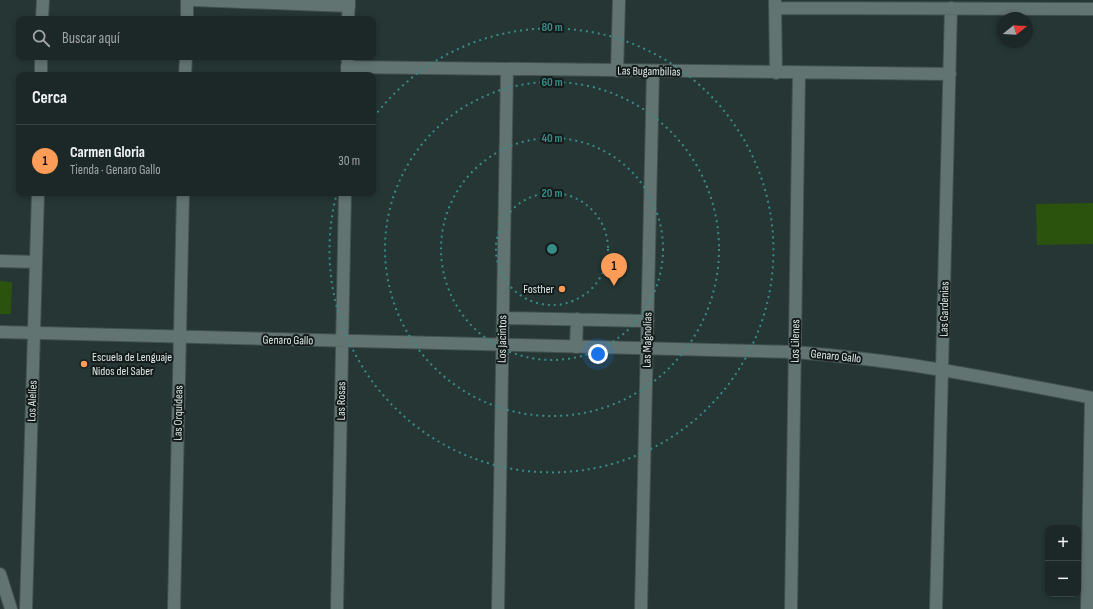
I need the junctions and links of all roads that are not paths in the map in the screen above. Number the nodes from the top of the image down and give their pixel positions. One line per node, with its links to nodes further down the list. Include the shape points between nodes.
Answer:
1 (43, 0): 10 (street)
2 (187, 0): 11 (street)
3 (194, 0): 5 (street)
4 (619, 0): 17 (street)
5 (349, 3): 12 (street)
6 (775, 4): 8 (street); 21 (street)
7 (1033, 4): 8 (street); 9 (street)
8 (951, 8): 23 (street, Las Gardenias)
9 (1093, 9)
10 (42, 16)
11 (187, 16)
12 (348, 16)
13 (41, 60): 19 (street)
14 (186, 60): 20 (street)
15 (348, 66): 16 (street, Las Bugambilias)
16 (507, 69): 17 (street, Las Bugambilias); 29 (street, Los Jacintos)
17 (617, 71): 18 (street, Las Bugambilias)
18 (653, 71): 21 (street, Las Bugambilias); 31 (street, Las Magnolias)
19 (41, 72)
20 (185, 72)
21 (776, 73): 22 (street, Las Bugambilias)
22 (799, 73): 23 (street, Las Bugambilias); 39 (street, Los Lilenes)
23 (950, 74): 40 (street, Las Gardenias)
24 (38, 196): 28 (street, Los Alelíes)
25 (183, 196): 34 (street, Las Orquídeas)
26 (345, 196): 35 (street, Las Rosas)
27 (0, 261): 28 (street)
28 (36, 262): 33 (street, Los Alelíes)
29 (502, 318): 30 (street); 36 (street, Los Jacintos)
30 (577, 319): 31 (street); 37 (street)
31 (648, 321): 38 (street, Las Magnolias)
32 (0, 332): 33 (street, Genaro Gallo)
33 (34, 333): 34 (street, Genaro Gallo); 44 (street, Los Alelíes)
34 (180, 337): 35 (street, Genaro Gallo); 45 (street, Las Orquídeas)
35 (342, 341): 36 (street, Genaro Gallo); 46 (street, Las Rosas)
36 (502, 345): 37 (street, Genaro Gallo); 47 (street, Los Jacintos)
37 (576, 347): 38 (street, Genaro Gallo)
38 (647, 348): 39 (street, Genaro Gallo); 48 (street, Las Magnolias)
39 (795, 352): 40 (street, Genaro Gallo); 49 (street, Los Lilenes)
40 (942, 370): 41 (street, Genaro Gallo); 50 (street, Las Gardenias)
41 (1092, 398): 51 (street)
42 (0, 574): 43 (street)
43 (12, 609)
44 (26, 609)
45 (174, 609)
46 (337, 609)
47 (498, 609)
48 (641, 609)
49 (791, 609)
50 (936, 609)
51 (1087, 609)

